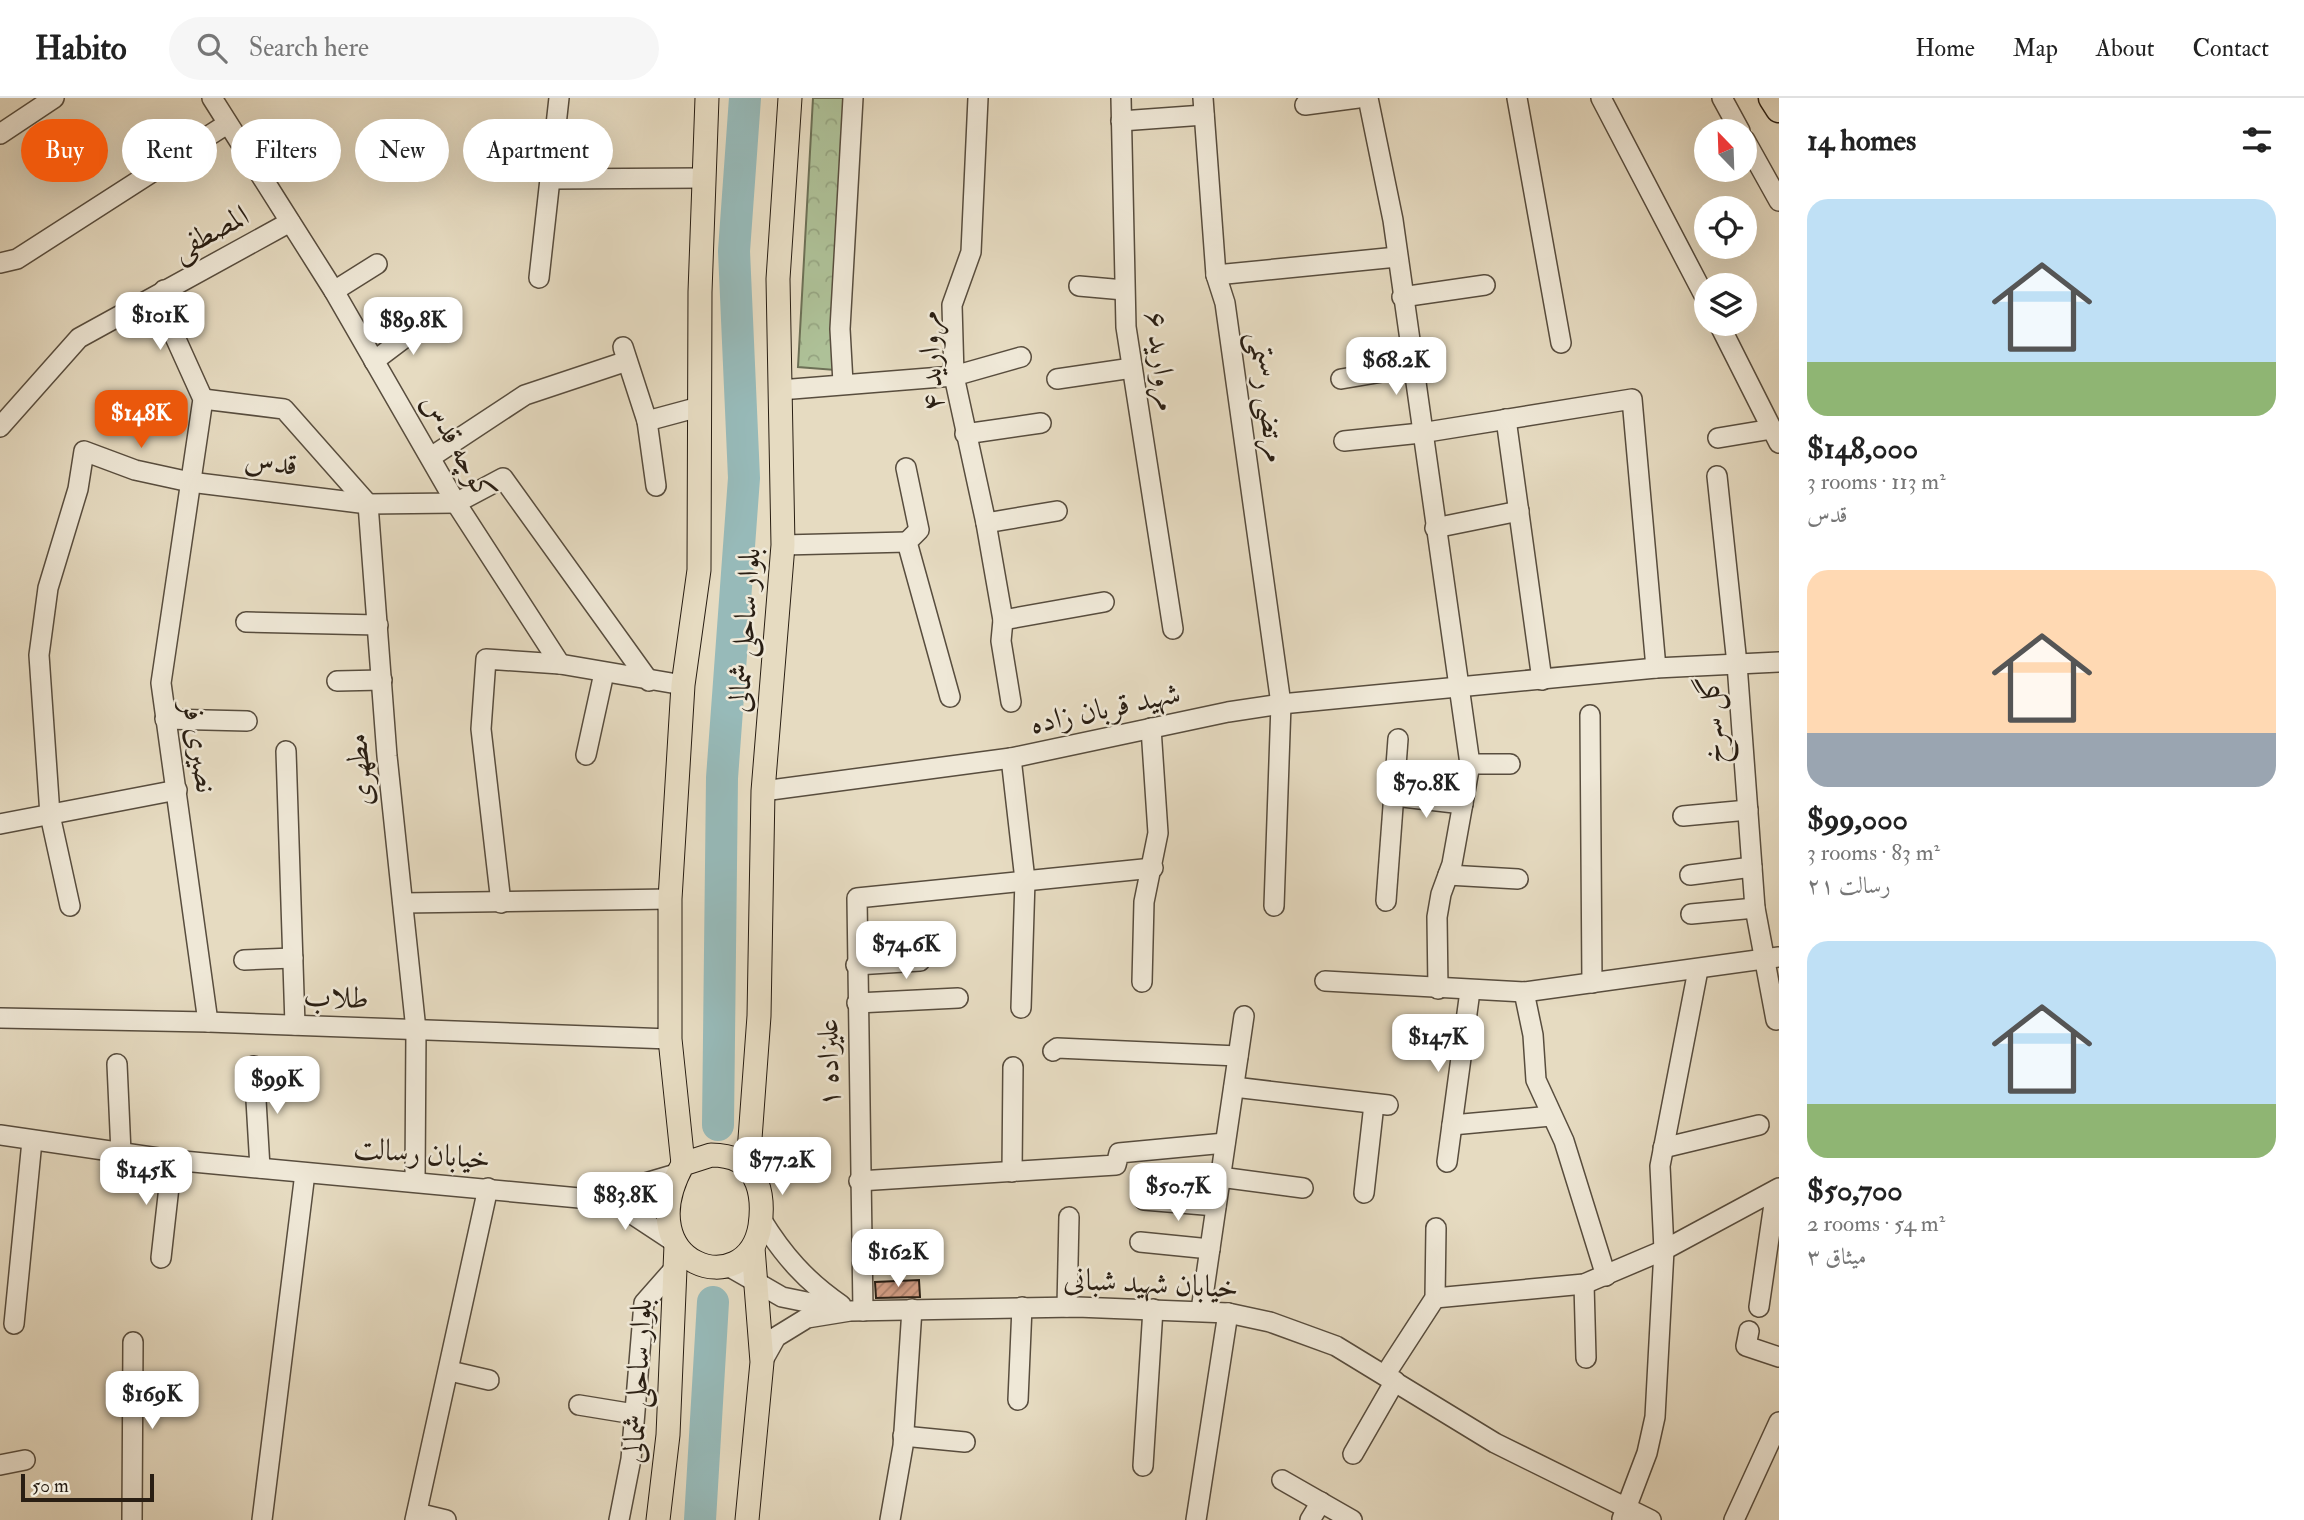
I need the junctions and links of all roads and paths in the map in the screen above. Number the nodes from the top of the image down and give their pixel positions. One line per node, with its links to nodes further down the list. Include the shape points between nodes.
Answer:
1 (54, 98): 22 (street)
2 (559, 98): 18 (street)
3 (707, 98): 24 (main road, بلوار ساحلی شمالی)
4 (790, 98): 52 (main road, بلوار ساحلی شمالی, via 778,279)
5 (853, 98): 51 (street, via 840,329)
6 (978, 98): 48 (street, مروارید ۴, via 971,253 952,305)
7 (1121, 98): 20 (street, مروارید ۶)
8 (1358, 98): 15 (street)
9 (1367, 98): 29 (street, via 1386,178)
10 (1517, 98): 43 (street)
11 (1601, 98): 33 (street)
12 (1722, 98): 19 (street)
13 (1772, 98): 17 (highway)
14 (220, 101): 21 (street, کوچه قدس)
15 (1305, 105)
16 (1203, 107): 20 (street); 32 (street, مرتضی رستمی)
17 (1779, 109)
18 (557, 119)
19 (1733, 119)
20 (1121, 121): 38 (street, مروارید ۶)
21 (227, 124): 28 (street, کوچه قدس); 30 (street, via 17,258)
22 (0, 134)
23 (1757, 162): 27 (street)
24 (702, 178): 25 (street); 54 (main road, بلوار ساحلی شمالی)
25 (613, 179)
26 (550, 182): 34 (street)
27 (1779, 201)
28 (290, 222): 37 (street, المصطفی); 39 (street, کوچه قدس)
29 (1397, 257): 32 (street); 40 (street)
30 (0, 263)
31 (377, 264): 39 (street)
32 (1216, 275): 95 (street, مرتضی رستمی, via 1225,303)
33 (1694, 276)
34 (539, 278)
35 (1485, 285): 40 (street)
36 (1079, 286): 38 (street)
37 (164, 290): 53 (street, via 175,337); 58 (street, المصطفی, via 79,338)
38 (1124, 290): 47 (street, مروارید ۶)
39 (334, 291): 45 (street, کوچه قدس)
40 (1402, 298): 46 (street)
41 (427, 321): 45 (street)
42 (1725, 336): 61 (street)
43 (1561, 343)
44 (1021, 357): 48 (street)
45 (374, 361): 64 (street, کوچه قدس)
46 (1412, 367): 50 (street); 59 (street)
47 (1132, 368): 49 (street); 81 (street, مروارید ۶)
48 (954, 376): 51 (street); 60 (street, مروارید ۴)
49 (1057, 379)
50 (1341, 379)
51 (843, 383): 52 (street)
52 (780, 390): 76 (main road, بلوار ساحلی شمالی)
53 (203, 399): 67 (street, نصیری فر); 70 (street, via 284,409)
54 (699, 407): 56 (street); 91 (main road, بلوار ساحلی شمالی, via 699,570)
55 (1506, 419): 59 (street); 72 (street); 85 (street, via 1632,399)
56 (647, 421): 64 (street, via 625,354 525,395); 68 (street)
57 (1041, 423): 60 (street)
58 (0, 427)
59 (1421, 433): 63 (street); 74 (street)
60 (965, 434): 73 (street, مروارید ۴)
61 (1776, 436): 62 (street)
62 (1717, 438)
63 (1344, 441)
64 (431, 457): 69 (street, کوچه قدس)
65 (906, 468): 75 (street, via 919,530)
66 (1717, 476): 84 (street, گل سرخ)
67 (190, 482): 70 (street, قدس); 97 (street, نصیری فر, via 161,666); 111 (street, قدس, via 135,470 83,451 78,489 56,557 41,629 40,691)
68 (656, 486)
69 (456, 503): 70 (street, قدس); 83 (street, کوچه قدس); 90 (street, via 503,478)
70 (368, 504): 80 (street, مطهری)
71 (1057, 511): 73 (street)
72 (1519, 511): 74 (street); 88 (street)
73 (986, 523): 78 (street, مروارید ۴)
74 (1435, 528): 92 (street)
75 (907, 542): 76 (street); 93 (street)
76 (783, 545): 107 (main road, بلوار ساحلی شمالی)
77 (1104, 602): 78 (street)
78 (1003, 620): 94 (street, مروارید ۴, via 1001,641)
79 (246, 622): 80 (street)
80 (378, 625): 87 (street, مطهری)
81 (1173, 629)
82 (1779, 662): 84 (street, شهید قربان زاده)
83 (560, 664): 86 (street); 122 (street, via 491,657 484,664 481,729)
84 (1737, 664): 85 (street, شهید قربان زاده); 110 (street, گل سرخ)
85 (1656, 668): 88 (street, شهید قربان زاده)
86 (604, 673): 90 (street); 102 (street)
87 (382, 680): 89 (street); 123 (street, مطهری)
88 (1542, 680): 92 (street, شهید قربان زاده)
89 (337, 681)
90 (649, 681): 91 (street)
91 (683, 685): 120 (main road, بلوار ساحلی شمالی)
92 (1459, 689): 95 (street, شهید قربان زاده); 104 (street)
93 (950, 697)
94 (1011, 702)
95 (1281, 704): 99 (street, شهید قربان زاده); 125 (street, مرتضی رستمی)
96 (1590, 715): 136 (street)
97 (165, 719): 98 (street); 106 (street, نصیری فر)
98 (247, 721)
99 (1150, 728): 103 (street, شهید قربان زاده); 115 (street, via 1158,833)
100 (1398, 739): 108 (street)
101 (286, 751): 128 (street)
102 (586, 755)
103 (1011, 758): 107 (street, شهید قربان زاده); 119 (street)
104 (1470, 764): 105 (street); 109 (street)
105 (1510, 764)
106 (177, 790): 111 (street); 146 (street, نصیری فر)
107 (763, 791): 166 (main road, بلوار ساحلی شمالی, via 759,1016)
108 (1394, 796): 109 (street); 121 (street)
109 (1462, 804): 117 (street)
110 (1748, 810): 112 (street); 114 (street, گل سرخ)
111 (50, 815): 113 (street); 124 (street)
112 (1683, 816)
113 (0, 824)
114 (1752, 867): 116 (street); 126 (street, گل سرخ)
115 (1153, 869): 119 (street); 135 (street, via 1144,902)
116 (1690, 875)
117 (1448, 876): 118 (street); 137 (street, via 1437,918)
118 (1518, 878)
119 (1025, 880): 132 (street, علیزاده ۱, via 857,898); 142 (street)
120 (670, 899): 122 (street); 149 (main road, بلوار ساحلی شمالی)
121 (1386, 901)
122 (501, 903): 123 (street)
123 (403, 904): 148 (street, مطهری)
124 (70, 906)
125 (1274, 906)
126 (1755, 908): 127 (street); 129 (street, گل سرخ)
127 (1691, 914)
128 (293, 958): 130 (street); 147 (street)
129 (1771, 958): 133 (street); 145 (street, گل سرخ)
130 (244, 960)
131 (920, 961): 132 (street)
132 (856, 965): 141 (street, علیزاده ۱)
133 (1698, 970): 136 (street); 162 (street)
134 (1325, 981): 137 (street)
135 (1142, 982)
136 (1592, 983): 139 (street)
137 (1438, 989): 138 (street)
138 (1470, 991): 139 (street); 157 (street)
139 (1524, 992): 156 (street, via 1536,1080)
140 (958, 998): 141 (street)
141 (857, 1003): 173 (street, علیزاده ۱)
142 (1021, 1008)
143 (1244, 1016): 151 (street)
144 (0, 1018): 146 (street, طلاب)
145 (1776, 1020)
146 (208, 1022): 147 (street, طلاب)
147 (295, 1025): 148 (street, طلاب)
148 (416, 1030): 149 (street, طلاب); 172 (street, مطهری)
149 (670, 1039): 168 (main road, بلوار ساحلی شمالی)
150 (1053, 1051): 151 (street)
151 (1238, 1056): 155 (street)
152 (117, 1063): 163 (street)
153 (254, 1066): 167 (street)
154 (1013, 1067): 169 (street)
155 (1234, 1087): 161 (street); 177 (street, via 1381,1105)
156 (1550, 1116): 157 (street); 192 (street, via 1564,1141)
157 (1452, 1125): 165 (street)
158 (1759, 1125): 162 (street)
159 (0, 1135): 160 (street, خیابان رسالت)
160 (32, 1141): 163 (street, خیابان رسالت); 204 (street)
161 (1225, 1143): 169 (street, via 1119,1145 1116,1165); 171 (street)
162 (1663, 1148): 188 (street, via 1659,1179)
163 (121, 1153): 164 (street, خیابان رسالت)
164 (172, 1160): 167 (street, خیابان رسالت); 189 (street)
165 (1447, 1163)
166 (748, 1166): 168 (main road, via 723,1155 699,1157); 182 (main road, via 757,1184)
167 (260, 1168): 170 (street, خیابان رسالت)
168 (681, 1169): 178 (street, خیابان رسالت); 185 (main road, via 671,1186 668,1206)
169 (1012, 1171): 173 (street)
170 (305, 1173): 172 (street, خیابان رسالت); 228 (street)
171 (1220, 1177): 175 (street); 180 (street)
172 (415, 1181): 174 (street, خیابان رسالت)
173 (859, 1181): 202 (street, علیزاده ۱)
174 (488, 1188): 178 (street, خیابان رسالت); 210 (street)
175 (1303, 1188)
176 (1778, 1189): 188 (street); 198 (street)
177 (1364, 1193)
178 (590, 1199): 185 (street, خیابان رسالت, via 623,1208)
179 (1144, 1200): 180 (street)
180 (1216, 1206): 187 (street)
181 (1069, 1217): 197 (street)
182 (761, 1219): 186 (main road); 202 (street, via 781,1252 813,1286)
183 (1436, 1228): 195 (street)
184 (1140, 1242): 187 (street)
185 (674, 1243): 190 (main road, via 688,1259 707,1268); 191 (main road, بلوار ساحلی شمالی)
186 (753, 1248): 190 (main road); 193 (main road)
187 (1210, 1249): 201 (street)
188 (1664, 1250): 192 (street); 225 (street, via 1655,1417)
189 (161, 1258)
190 (728, 1266): 193 (street, خیابان شهید شبانی)
191 (674, 1269): 215 (street, via 644,1303); 231 (main road, بلوار ساحلی شمالی, via 668,1435)
192 (1606, 1276): 194 (street)
193 (757, 1283): 202 (street, خیابان شهید شبانی, via 782,1297); 209 (main road)
194 (1584, 1284): 195 (street); 208 (street)
195 (1435, 1298): 211 (street)
196 (1023, 1307): 197 (street, خیابان شهید شبانی); 199 (street, خیابان شهید شبانی); 213 (street)
197 (1067, 1307): 200 (street, خیابان شهید شبانی)
198 (1759, 1307)
199 (912, 1309): 202 (street, خیابان شهید شبانی); 217 (street)
200 (1153, 1309): 201 (street, خیابان شهید شبانی); 222 (street)
201 (1201, 1310): 203 (street, خیابان شهید شبانی)
202 (857, 1311): 209 (street, خیابان شهید شبانی, via 807,1318 776,1337)
203 (1228, 1312): 211 (street, خیابان شهید شبانی, via 1307,1334); 234 (street)
204 (14, 1324)
205 (1748, 1338): 207 (street)
206 (133, 1342): 227 (street)
207 (1779, 1357)
208 (1586, 1358)
209 (762, 1362): 232 (main road)
210 (450, 1371): 212 (street); 226 (street)
211 (1390, 1378): 219 (street); 225 (street, خیابان شهید شبانی)
212 (489, 1380)
213 (1018, 1400)
214 (579, 1405): 215 (street)
215 (634, 1414): 230 (street)
216 (1779, 1422): 238 (street)
217 (903, 1436): 218 (street); 233 (street)
218 (965, 1442)
219 (1353, 1454)
220 (25, 1460): 221 (street)
221 (0, 1465)
222 (1143, 1466)
223 (1282, 1480): 224 (street)
224 (1321, 1502): 235 (street); 236 (street)
225 (1624, 1515): 237 (street, خیابان شهید شبانی)
226 (416, 1516): 229 (street)
227 (132, 1520)
228 (262, 1520)
229 (446, 1520)
230 (619, 1520)
231 (658, 1520)
232 (747, 1520)
233 (890, 1520)
234 (1196, 1520)
235 (1310, 1520)
236 (1352, 1520)
237 (1651, 1520)
238 (1734, 1520)

